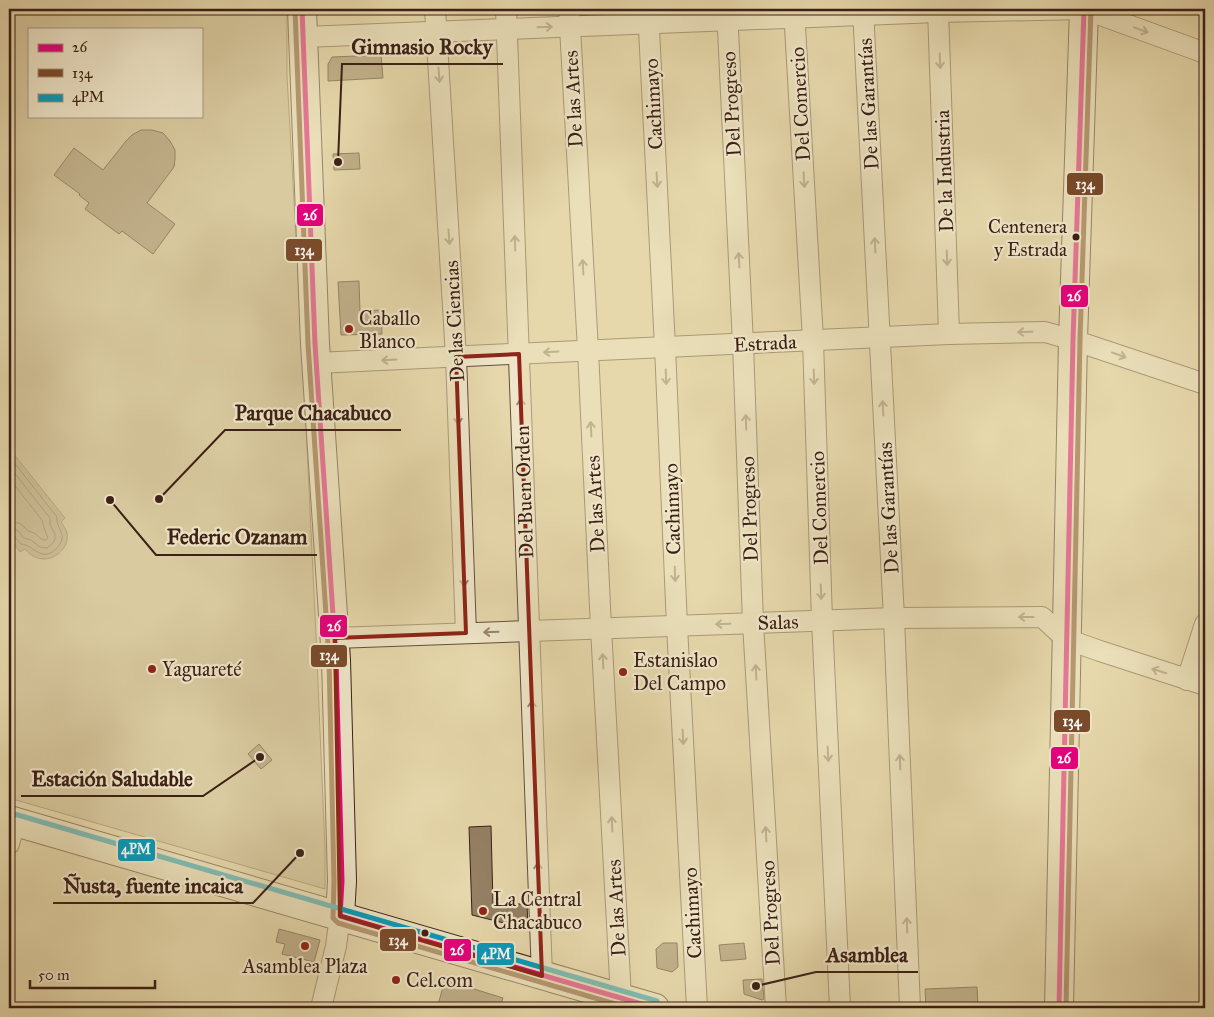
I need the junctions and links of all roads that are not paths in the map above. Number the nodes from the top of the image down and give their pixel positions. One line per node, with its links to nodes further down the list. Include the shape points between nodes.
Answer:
1 (302, 9): 13 (street)
2 (435, 9): 12 (street, De las Ciencias)
3 (506, 9): 11 (street, Del Buen Orden)
4 (1084, 9): 5 (street); 14 (street, one-way to 14); 18 (street)
5 (938, 10): 6 (street); 15 (street, De la Industria, one-way to 15)
6 (863, 12): 7 (street); 16 (street, De las Garantías, one-way to 6)
7 (795, 13): 8 (street); 17 (street, Del Comercio, one-way to 17)
8 (727, 14): 9 (street); 19 (street, Del Progreso, one-way to 8)
9 (648, 16): 10 (street); 20 (street, Cachimayo, one-way to 20)
10 (569, 18): 11 (street, one-way to 10); 21 (street, De las Artes, one-way to 10)
11 (506, 29): 12 (street); 22 (street, Del Buen Orden, one-way to 11)
12 (436, 31): 13 (street); 23 (street, De las Ciencias, one-way to 23)
13 (304, 37): 24 (street)
14 (1205, 53)
15 (949, 334): 16 (street, Estrada); 18 (street, Estrada, one-way to 15, via 1045,332)
16 (880, 337): 17 (street, Estrada); 26 (street, De las Garantías, one-way to 16)
17 (813, 340): 19 (street, Estrada); 27 (street, Del Comercio, one-way to 27)
18 (1073, 340): 25 (street, Estrada, one-way to 25); 35 (street)
19 (743, 344): 20 (street, Estrada); 28 (street, Del Progreso, one-way to 19)
20 (665, 347): 21 (street, Estrada); 30 (street, Cachimayo, one-way to 30)
21 (588, 350): 22 (street, Estrada, one-way to 22); 31 (street, De las Artes, one-way to 21)
22 (519, 354): 23 (street, Estrada); 32 (street, Del Buen Orden, one-way to 22)
23 (456, 357): 24 (street, Estrada, one-way to 24); 33 (street, De las Ciencias, one-way to 33)
24 (316, 363): 34 (street)
25 (1205, 384)
26 (894, 618): 27 (street, Salas); 35 (street, Salas, one-way to 26, via 1042,617); 46 (street, De las Garantías, one-way to 26)
27 (822, 620): 28 (street, Salas); 45 (street, Del Comercio, one-way to 45)
28 (753, 623): 30 (street, Salas, one-way to 30); 44 (street, Del Progreso, one-way to 28)
29 (1205, 624): 36 (street)
30 (677, 626): 31 (street, Salas); 43 (street, Cachimayo, one-way to 43)
31 (601, 628): 32 (street, Salas); 40 (street, De las Artes, one-way to 31)
32 (529, 631): 33 (street, Salas, one-way to 33); 39 (street, Del Buen Orden, one-way to 32)
33 (466, 633): 34 (street, Salas)
34 (335, 638): 38 (street, via 342,881)
35 (1066, 639): 36 (street, Salas, one-way to 35); 47 (street)
36 (1196, 683)
37 (11, 828): 38 (street)
38 (340, 916): 39 (street); 41 (street)
39 (542, 976): 40 (street)
40 (621, 998): 42 (street)
41 (321, 1008)
42 (655, 1008)
43 (697, 1008)
44 (776, 1008)
45 (840, 1008)
46 (910, 1008)
47 (1059, 1008)

